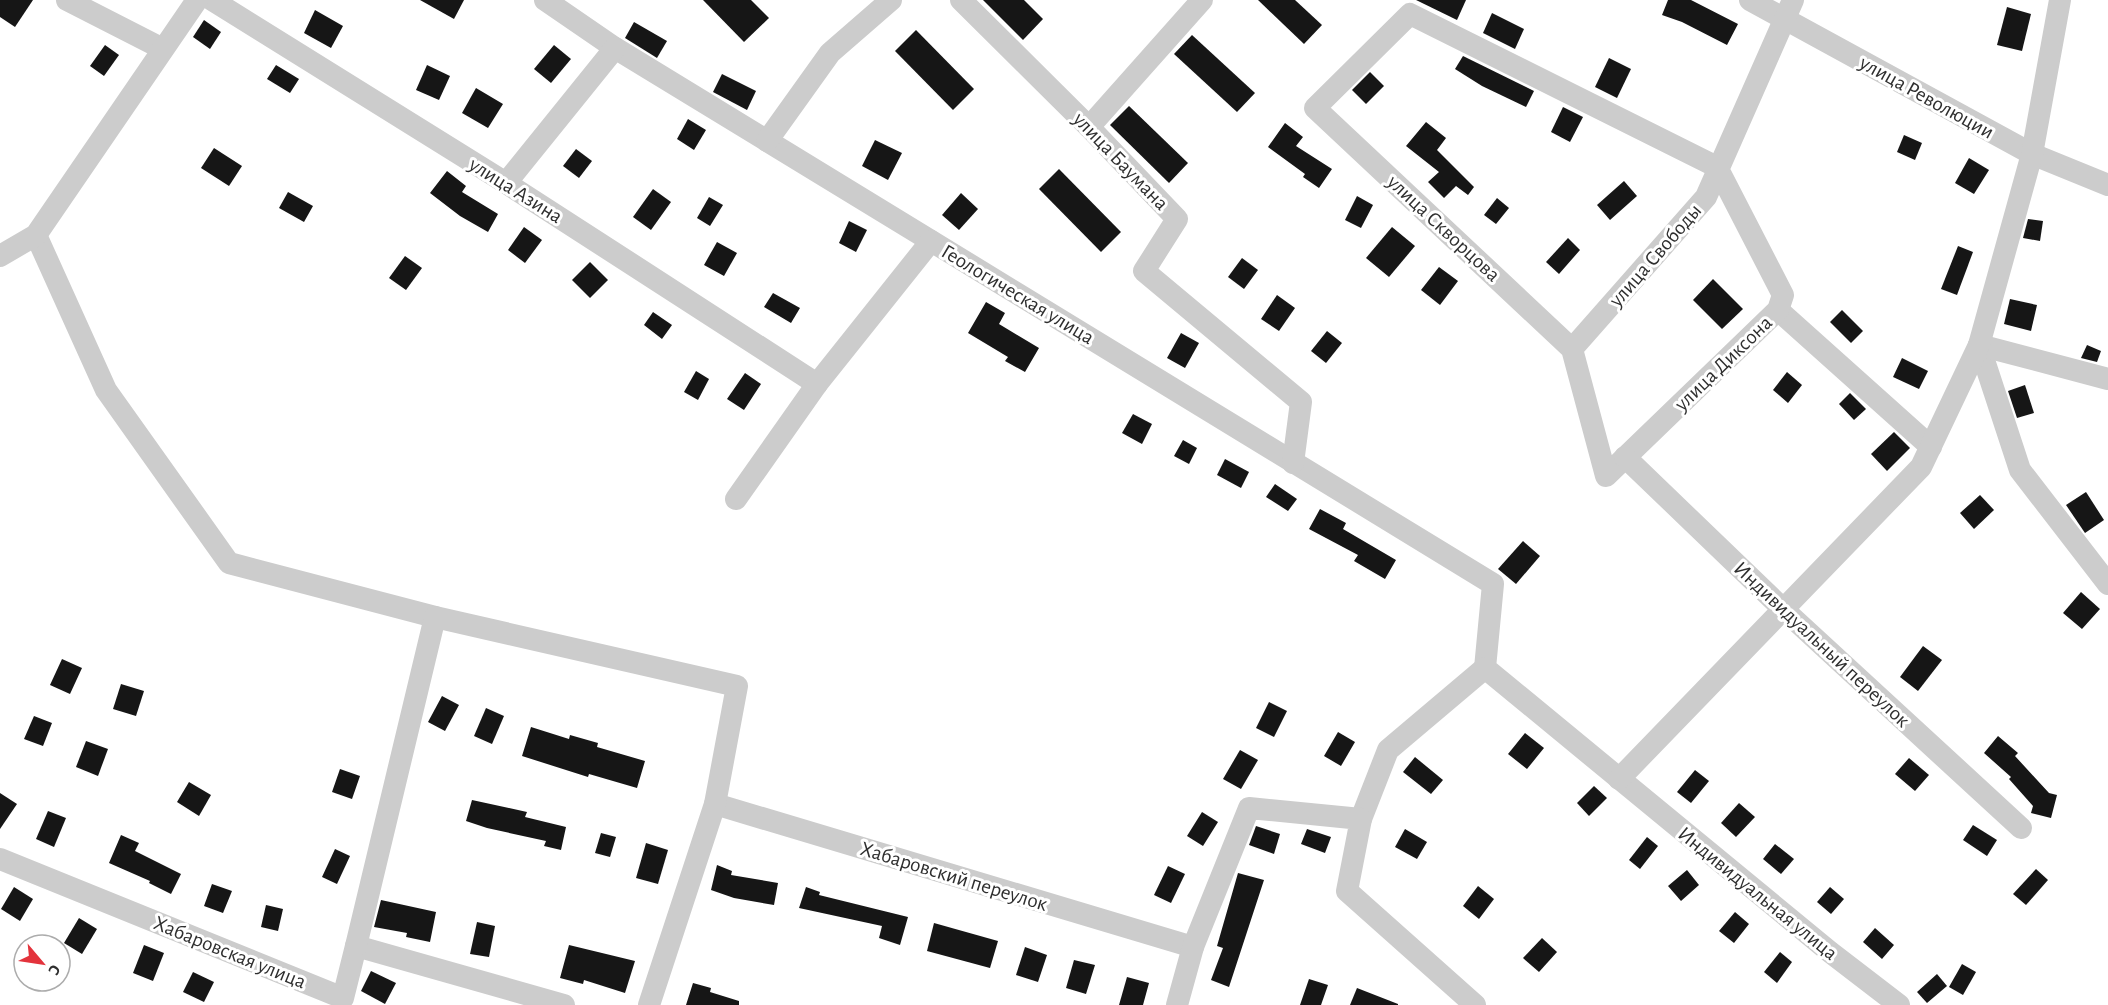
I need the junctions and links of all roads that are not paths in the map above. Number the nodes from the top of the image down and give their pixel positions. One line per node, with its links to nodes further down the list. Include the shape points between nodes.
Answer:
1 (67, 0): 12 (street)
2 (197, 0): 12 (street)
3 (212, 0): 18 (street, улица Азина)
4 (545, 0): 11 (street, Геологическая улица)
5 (891, 0): 14 (street, via 830,53)
6 (961, 0): 13 (street, улица Баумана)
7 (1202, 0): 13 (street)
8 (1750, 0): 10 (street, улица Революции)
9 (2060, 0): 15 (street)
10 (1788, 9): 15 (street, улица Революции); 16 (street, улица Свободы)
11 (615, 48): 14 (street, Геологическая улица); 18 (street)
12 (163, 50): 19 (street)
13 (1089, 127): 29 (street, улица Баумана, via 1177,219 1144,271 1301,402)
14 (767, 141): 20 (street, Геологическая улица)
15 (2032, 154): 17 (street, улица Революции); 23 (street)
16 (1717, 168): 22 (street, улица Диксона, via 1783,295); 24 (street, улица Свободы, via 1706,197); 24 (street, улица Скворцова, via 1410,14 1316,108)
17 (2107, 177)
18 (506, 183): 26 (street, улица Азина)
19 (36, 235): 21 (street); 33 (street, via 106,390 229,563)
20 (931, 241): 26 (street); 29 (street, Геологическая улица)
21 (0, 256)
22 (1778, 310): 27 (street); 28 (street, улица Диксона)
23 (1979, 345): 25 (street); 27 (street); 31 (street, via 2020,470)
24 (1572, 349): 28 (street, улица Диксона, via 1606,476)
25 (2108, 379)
26 (817, 384): 30 (street)
27 (1931, 447): 32 (street, via 1921,467)
28 (1625, 457): 32 (street, Индивидуальный переулок)
29 (1293, 463): 34 (street, Геологическая улица, via 1493,584)
30 (736, 499)
31 (2108, 584)
32 (1783, 609): 35 (street); 38 (street, Индивидуальный переулок)
33 (435, 617): 36 (street, via 737,686); 40 (street, Хабаровская улица)
34 (1485, 668): 35 (street, Индивидуальная улица); 37 (street, via 1388,750)
35 (1619, 779): 47 (street, Индивидуальная улица)
36 (715, 804): 41 (street, Хабаровский переулок); 44 (street)
37 (1361, 819): 41 (street, via 1249,808); 46 (street, via 1347,891)
38 (2021, 828)
39 (0, 859): 42 (street, Хабаровская улица)
40 (356, 946): 42 (street, Хабаровская улица); 43 (street)
41 (1193, 947): 45 (street)
42 (343, 1002)
43 (564, 1005)
44 (649, 1005)
45 (1177, 1005)
46 (1475, 1005)
47 (1899, 1005)

